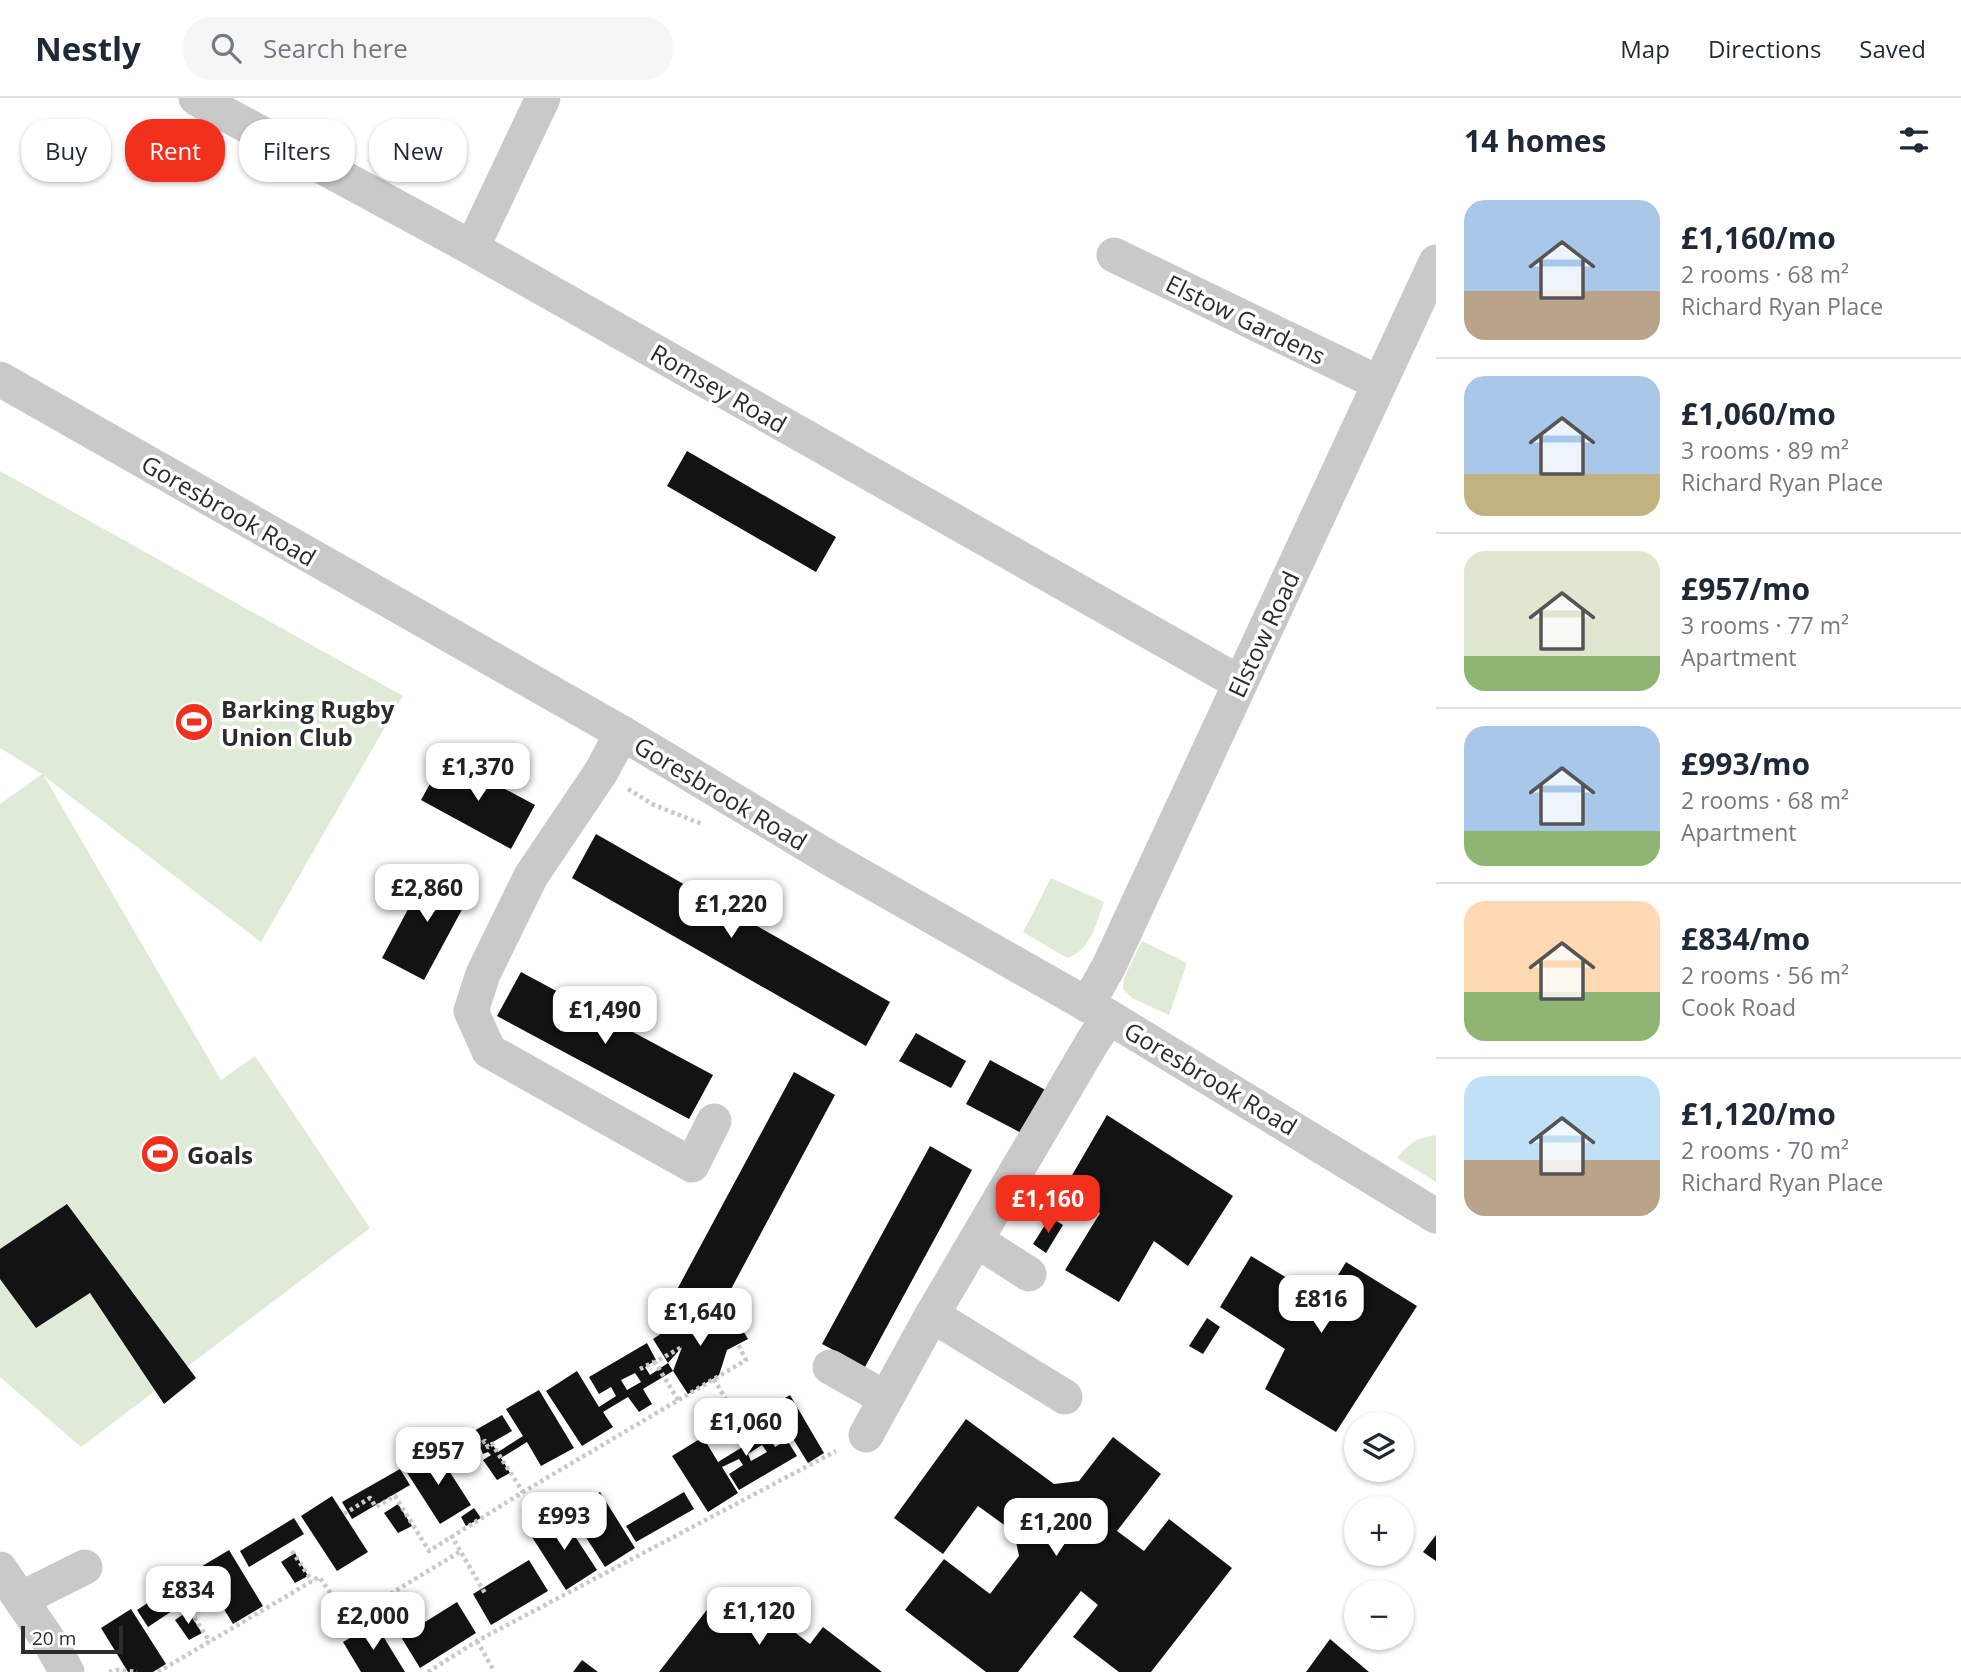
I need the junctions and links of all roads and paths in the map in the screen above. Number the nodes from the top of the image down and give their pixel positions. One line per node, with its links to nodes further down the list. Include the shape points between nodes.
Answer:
1 (196, 98): 3 (street, Romsey Road)
2 (543, 98): 3 (street)
3 (472, 248): 8 (street, Romsey Road)
4 (1114, 255): 7 (street, Elstow Gardens)
5 (1436, 262): 7 (street, Elstow Road)
6 (0, 379): 9 (street, Goresbrook Road)
7 (1379, 383): 8 (street, Elstow Road)
8 (1240, 683): 10 (street, Elstow Road, via 1109,966)
9 (622, 733): 10 (street, Goresbrook Road); 11 (street, via 531,876 483,974 471,1011 489,1051 692,1164)
10 (1098, 1011): 12 (street, Goresbrook Road); 13 (street, Elstow Road, via 1093,1041)
11 (714, 1121)
12 (1436, 1216)
13 (976, 1240): 14 (street); 15 (street, Elstow Road)
14 (1030, 1274)
15 (932, 1315): 22 (street); 23 (street, Elstow Road)
16 (738, 1344): 21 (path, via 746,1360)
17 (682, 1346): 18 (path)
18 (658, 1360): 20 (path); 24 (path, via 655,1362)
19 (830, 1367): 23 (street)
20 (640, 1369)
21 (714, 1379): 24 (path); 25 (path)
22 (1065, 1397)
23 (885, 1398): 26 (street, Elstow Road)
24 (678, 1400): 28 (path)
25 (743, 1429)
26 (866, 1435): 39 (path)
27 (447, 1466): 28 (path, via 485,1441 488,1447 492,1444)
28 (523, 1492): 30 (path)
29 (344, 1514): 30 (path, via 370,1498 376,1507 395,1496 429,1551)
30 (451, 1535): 32 (path)
31 (292, 1551): 35 (path)
32 (461, 1551): 35 (path, via 349,1619 319,1577); 36 (path)
33 (85, 1567): 37 (street)
34 (0, 1569): 37 (street)
35 (312, 1581): 40 (path)
36 (486, 1595)
37 (21, 1599): 42 (street)
38 (187, 1606): 40 (path)
39 (477, 1641): 41 (path); 46 (path)
40 (209, 1642): 45 (path)
41 (493, 1669)
42 (67, 1672)
43 (109, 1672): 44 (path)
44 (137, 1672)
45 (158, 1672)
46 (428, 1672)

